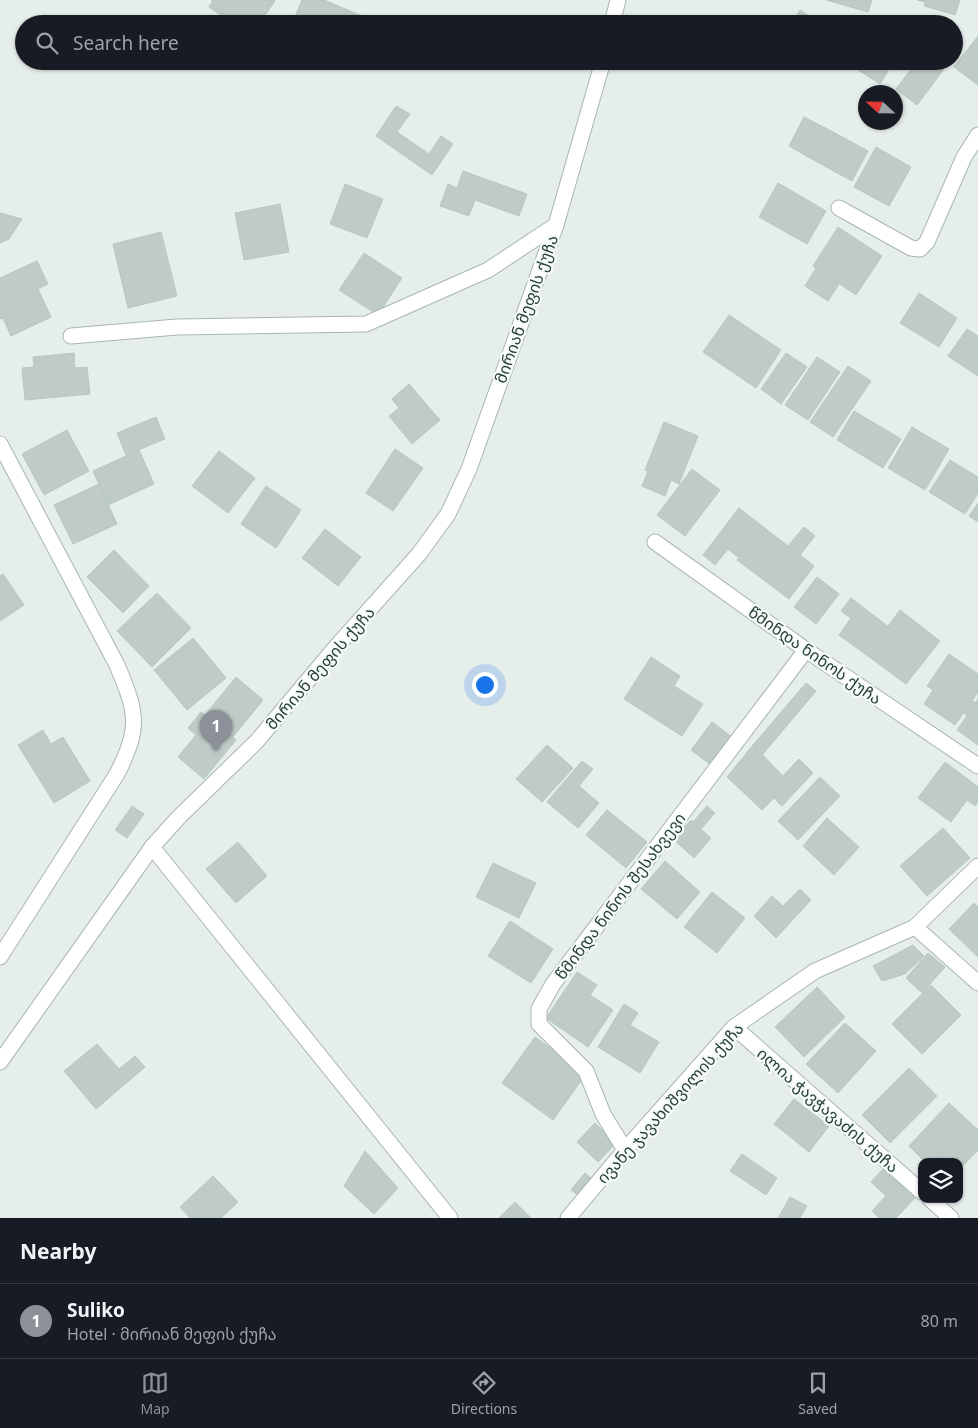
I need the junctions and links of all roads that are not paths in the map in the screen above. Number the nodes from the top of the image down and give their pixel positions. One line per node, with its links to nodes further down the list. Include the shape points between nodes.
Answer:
1 (618, 0): 2 (street)
2 (614, 15)
3 (600, 70): 6 (street, მირიან მეფის ქუჩა)
4 (978, 135): 5 (street, via 964,157 927,242 920,249 911,248)
5 (839, 208)
6 (556, 225): 7 (street, მირიან მეფის ქუჩა, via 488,270 366,324 177,327); 12 (street, მირიან მეფის ქუჩა, via 469,470 448,514 419,554 257,741)
7 (71, 336)
8 (0, 444): 15 (street, via 117,665 132,701 135,725 130,748 117,774)
9 (654, 542): 10 (street, წმინდა ნინოს ქუჩა)
10 (806, 650): 11 (street, წმინდა ნინოს ქუჩა); 19 (street, წმინდა ნინოს შესახვევი, via 553,984 539,1009 539,1024 586,1072 603,1114)
11 (978, 766)
12 (152, 847): 18 (street, მირიან მეფის ქუჩა); 22 (street)
13 (978, 866): 14 (street, ივანე ჯავახიშვილის ქუჩა)
14 (915, 928): 16 (street); 17 (street, ივანე ჯავახიშვილის ქუჩა, via 815,971)
15 (0, 957)
16 (978, 984)
17 (734, 1027): 19 (street, ივანე ჯავახიშვილის ქუჩა); 20 (street, ილია ჭავჭავაძის ქუჩა)
18 (0, 1062)
19 (624, 1150): 23 (street, ივანე ჯავახიშვილის ქუჩა)
20 (918, 1188)
21 (934, 1203): 24 (street)
22 (450, 1218)
23 (568, 1218)
24 (951, 1218)

